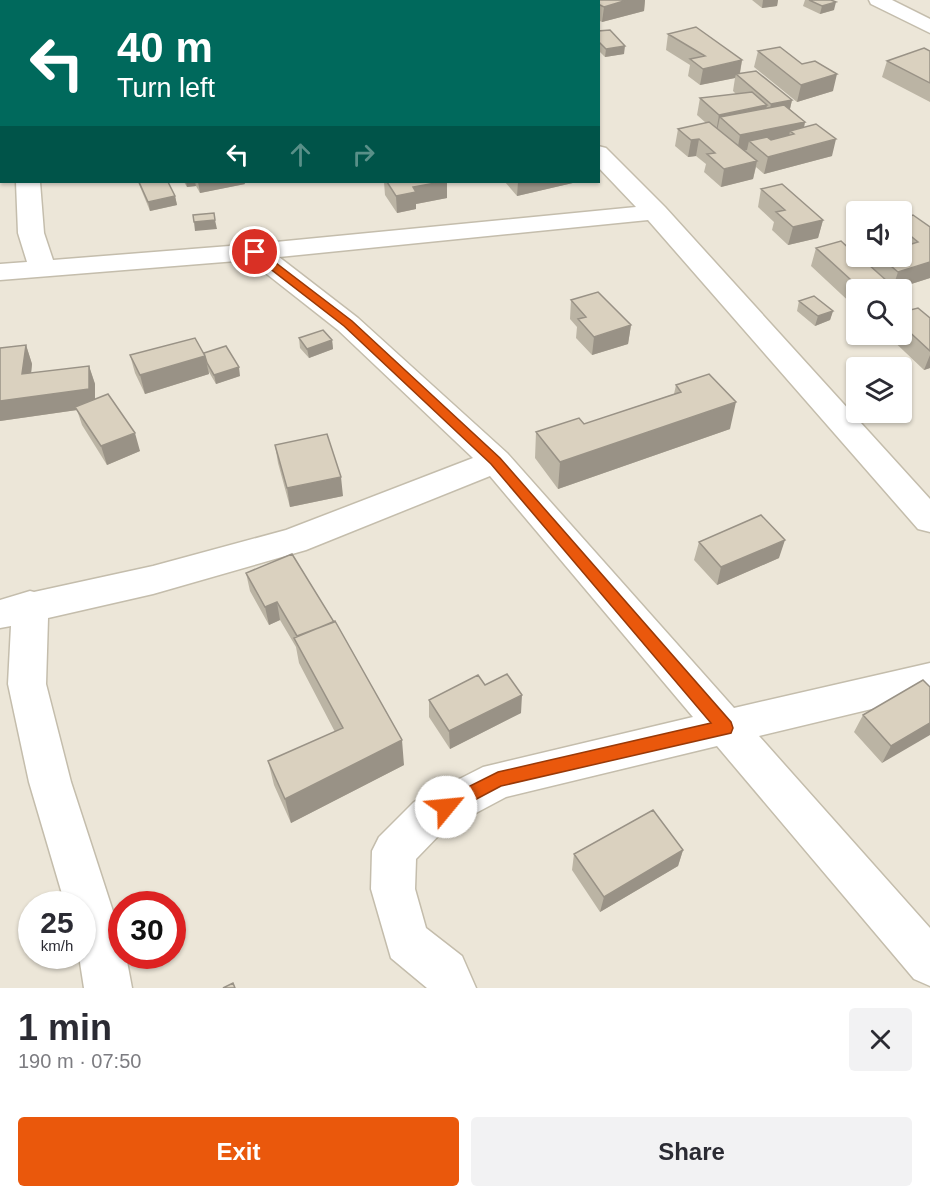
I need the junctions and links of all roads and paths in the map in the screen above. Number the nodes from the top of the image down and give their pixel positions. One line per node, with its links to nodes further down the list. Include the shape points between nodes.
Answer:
1 (878, 0): 2 (street)
2 (930, 27)
3 (600, 155): 5 (street)
4 (28, 183): 7 (street, via 31,233)
5 (656, 212): 6 (street); 10 (street)
6 (255, 252): 7 (street); 9 (street, via 348,324)
7 (42, 267): 8 (street)
8 (0, 272)
9 (496, 461): 11 (street, via 294,541 153,580); 13 (street)
10 (930, 520)
11 (15, 609): 15 (street, via 27,684 50,782 101,947)
12 (930, 679): 13 (street)
13 (725, 728): 14 (street); 16 (street, via 498,780 429,816 394,851 393,889 407,942 445,973)
14 (930, 963)
15 (108, 988)
16 (452, 988)

